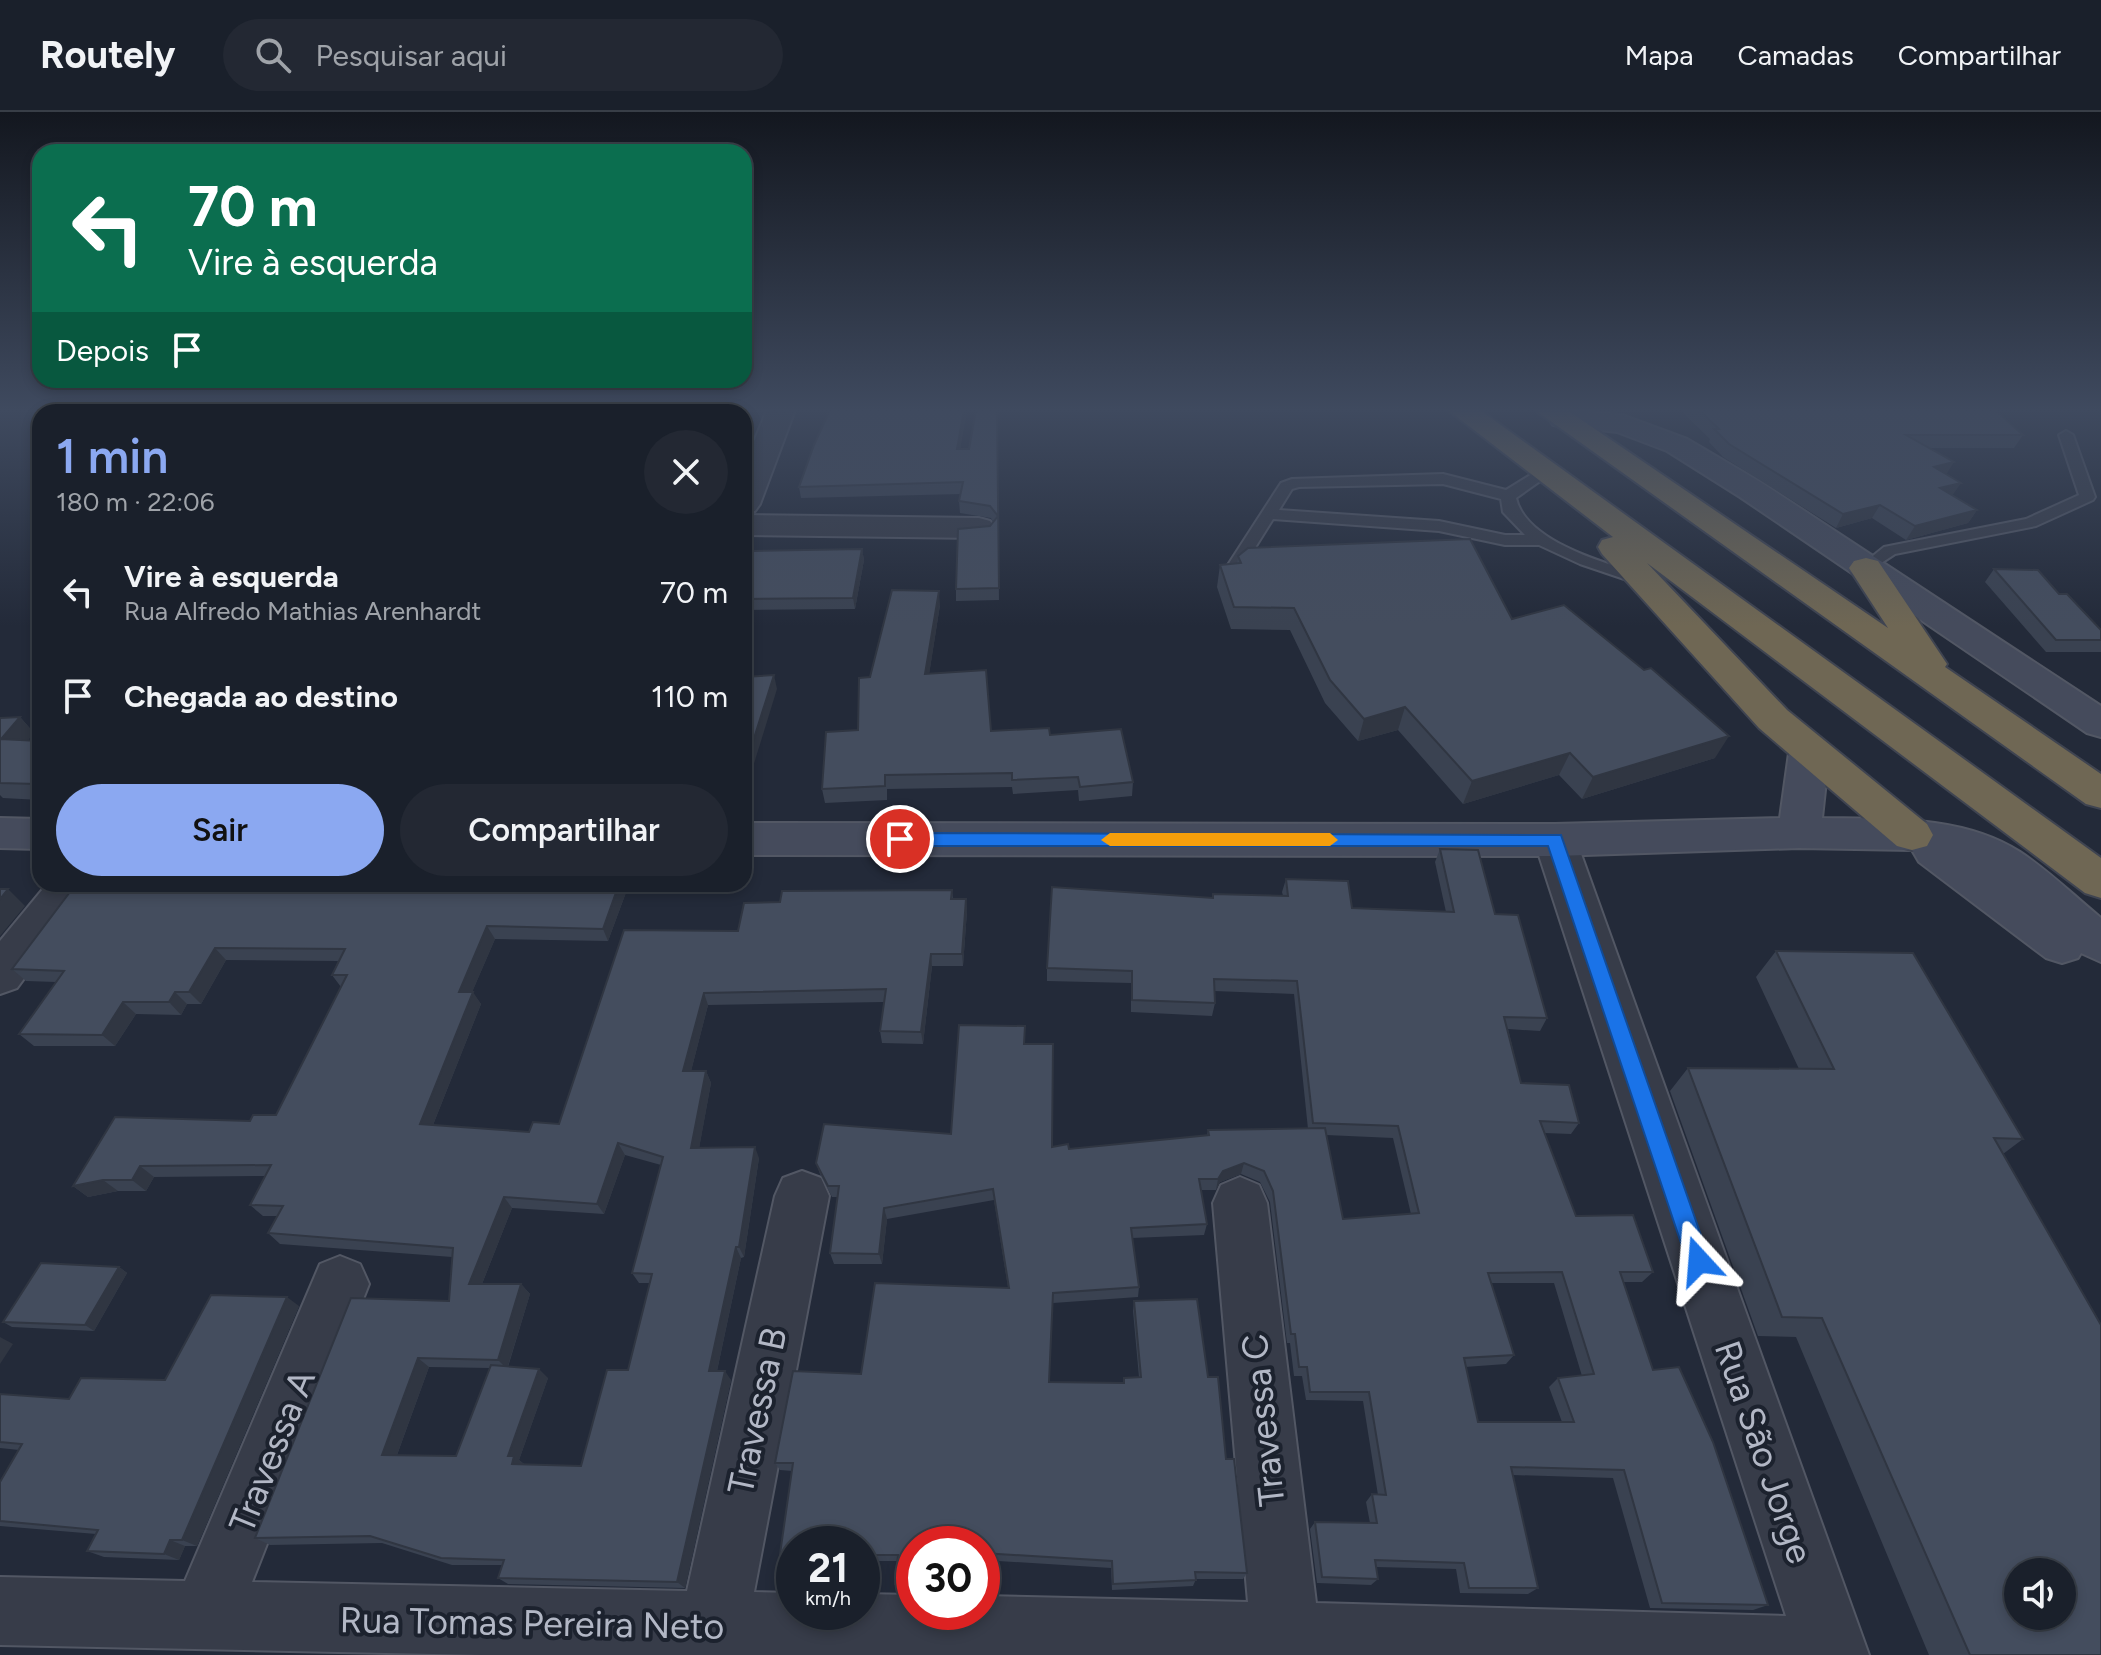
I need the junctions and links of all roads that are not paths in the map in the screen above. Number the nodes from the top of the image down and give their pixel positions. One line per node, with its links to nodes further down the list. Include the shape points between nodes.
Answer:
1 (1308, 482): 10 (lane, via 1286,486)
2 (1454, 482): 9 (lane)
3 (1529, 482): 9 (lane)
4 (1555, 482): 16 (highway)
5 (1560, 482): 27 (highway)
6 (1653, 482): 17 (highway)
7 (1734, 482): 14 (main road)
8 (2082, 482): 14 (lane, via 2087,497 2030,523 1890,550)
9 (1508, 496): 13 (lane, via 1514,519)
10 (1266, 514): 13 (lane, via 1439,526 1505,540); 15 (lane)
11 (752, 525): 12 (street)
12 (979, 528)
13 (1542, 540): 16 (lane)
14 (1866, 568): 17 (highway); 18 (main road)
15 (1232, 571)
16 (1647, 582): 19 (highway)
17 (1944, 686): 20 (highway)
18 (2101, 724)
19 (1809, 753): 22 (main road); 24 (highway)
20 (2101, 794)
21 (0, 833): 23 (main road)
22 (1799, 833): 24 (main road); 26 (main road)
23 (32, 834)
24 (1912, 835): 29 (main road, via 1958,844 2003,862); 30 (main road)
25 (752, 839): 26 (main road)
26 (1555, 840): 39 (street, Rua São Jorge)
27 (2101, 881)
28 (66, 892): 31 (street)
29 (2101, 944)
30 (2101, 974)
31 (0, 975)
32 (802, 1196): 37 (street, Travessa B)
33 (1240, 1203): 38 (street, Travessa C)
34 (340, 1284): 36 (street, Travessa A)
35 (0, 1611): 36 (street, Rua Tomas Pereira Neto)
36 (204, 1617): 37 (street, Rua Tomas Pereira Neto)
37 (713, 1626): 38 (street, Rua Tomas Pereira Neto)
38 (1286, 1637): 39 (street, Rua Tomas Pereira Neto)
39 (1833, 1653)

